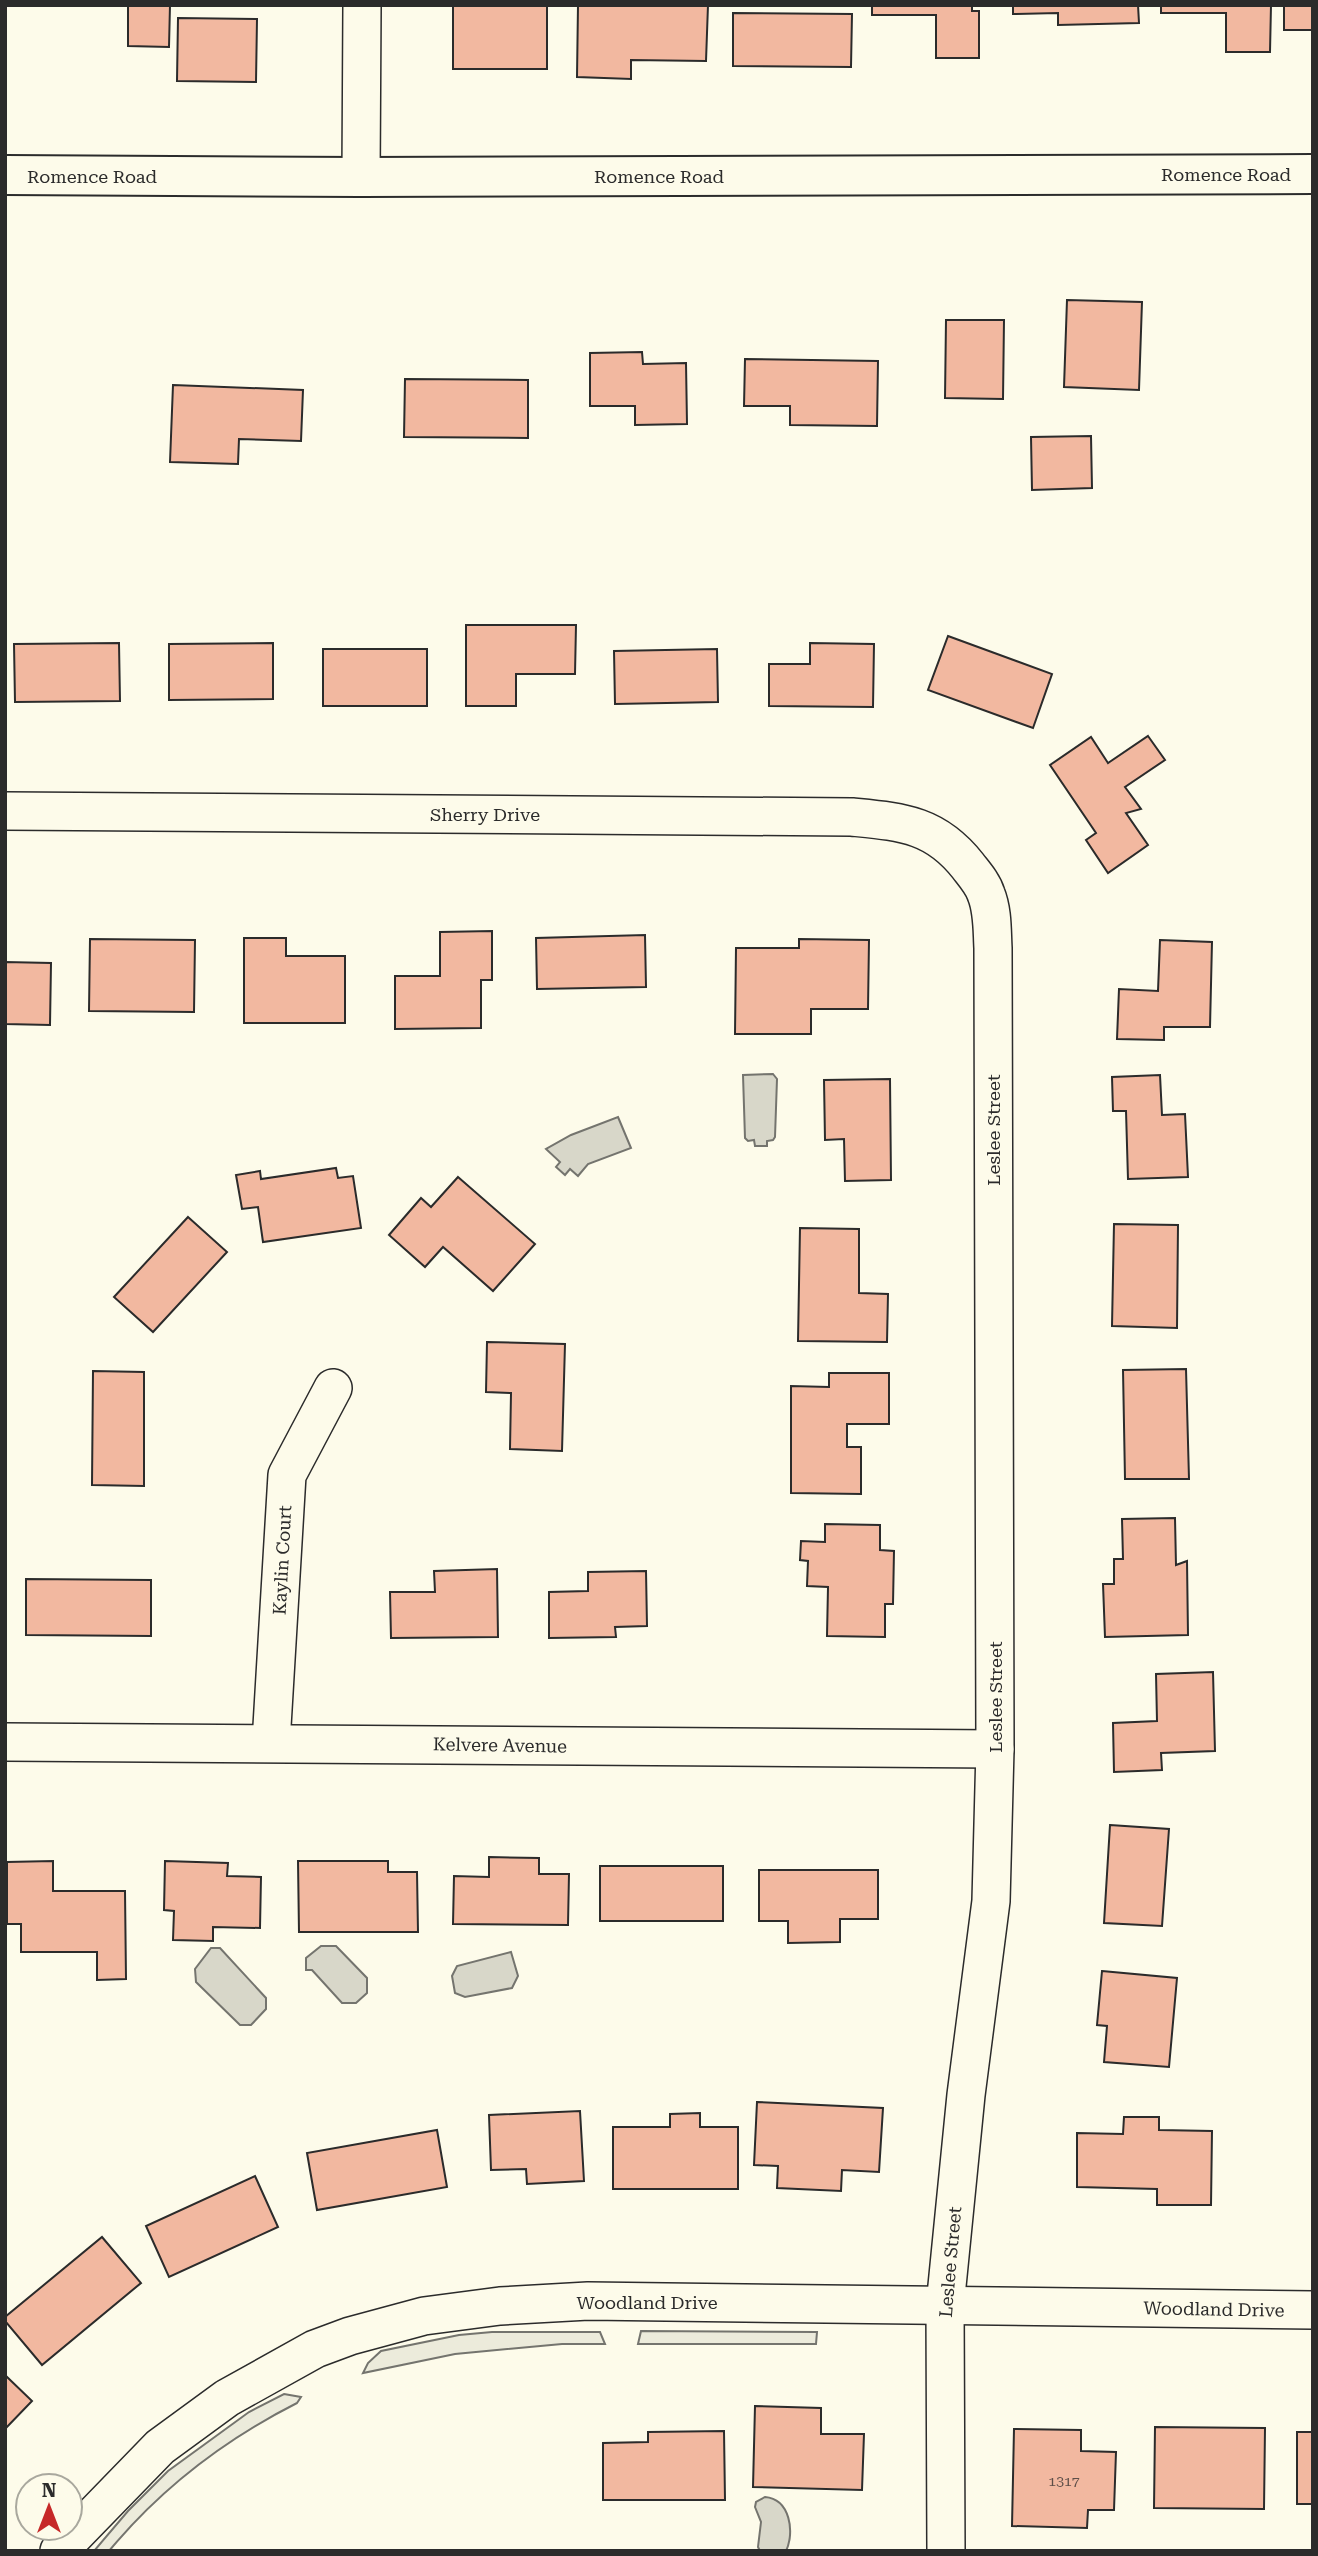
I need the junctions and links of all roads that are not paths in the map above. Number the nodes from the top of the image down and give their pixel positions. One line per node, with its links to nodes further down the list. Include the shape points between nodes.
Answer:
1 (362, 5): 4 (street)
2 (1313, 174): 4 (street, Romence Road)
3 (5, 176): 4 (street, Romence Road)
4 (361, 177)
5 (5, 811): 6 (street, Sherry Drive, via 852,817 925,829)
6 (956, 852): 10 (street, Leslee Street, via 986,893 993,948)
7 (333, 1388): 9 (street, Kaylin Court, via 288,1475)
8 (5, 1742): 9 (street, Kelvere Avenue)
9 (271, 1743): 10 (street, Kelvere Avenue)
10 (995, 1749): 11 (street, Leslee Street, via 991,1900)
11 (945, 2306): 12 (street, Woodland Drive); 13 (street, Woodland Drive, via 588,2301 424,2316 315,2349 227,2398 160,2447); 14 (street, Leslee Street)
12 (1313, 2310)
13 (59, 2551)
14 (946, 2551)

